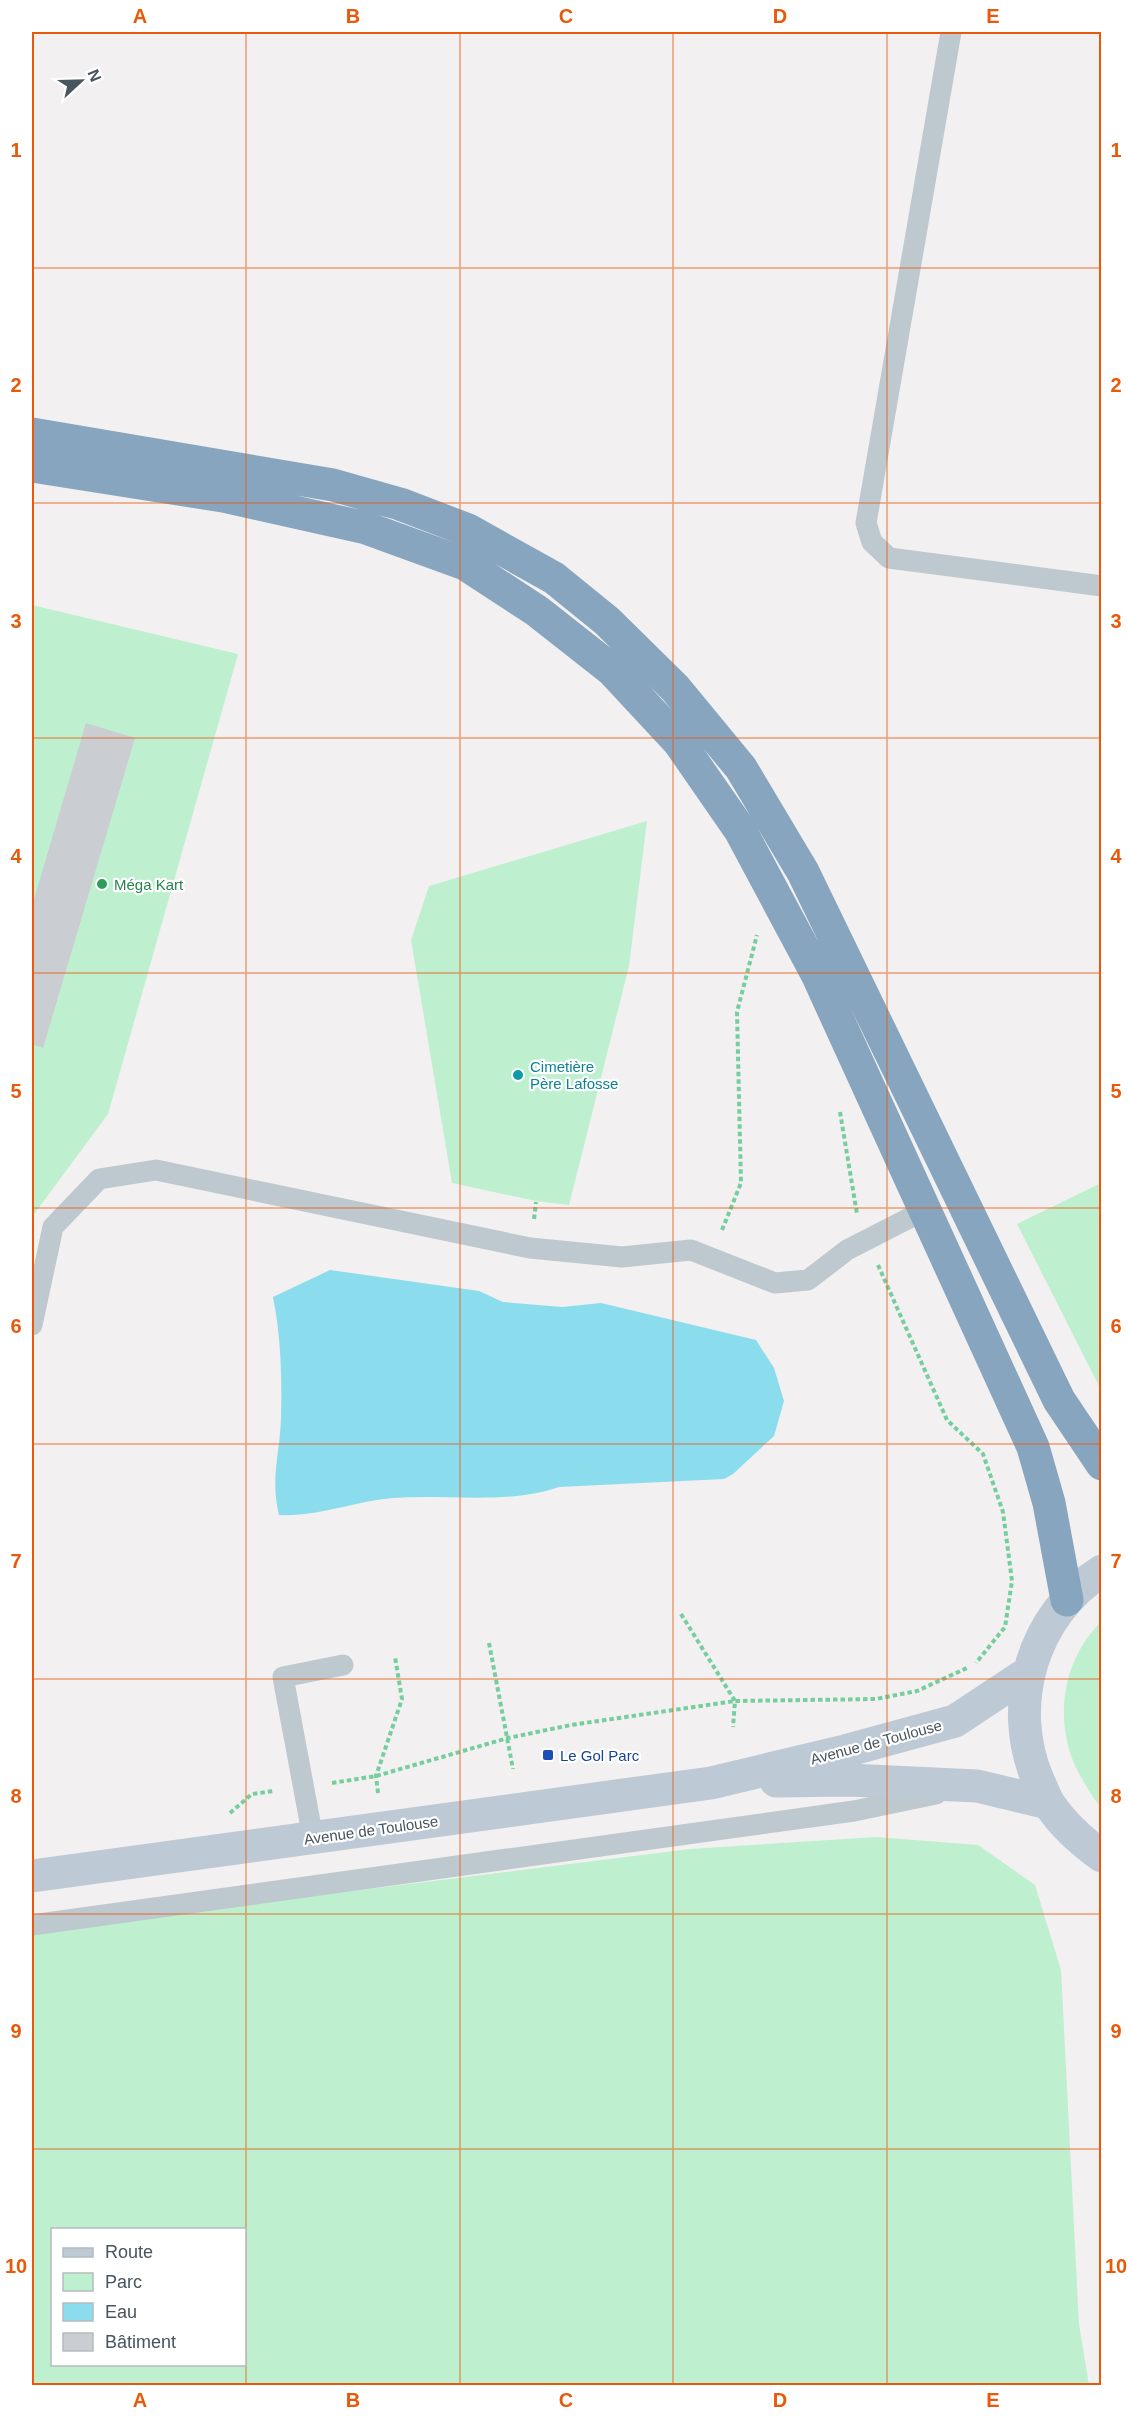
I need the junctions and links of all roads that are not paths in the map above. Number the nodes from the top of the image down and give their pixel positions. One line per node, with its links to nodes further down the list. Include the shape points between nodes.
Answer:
1 (951, 32): 4 (lane, via 866,523 872,542 889,558)
2 (32, 434): 7 (highway, via 333,485 400,504 468,530 554,578 608,621 675,688 741,768 803,872 1059,1400)
3 (32, 466): 5 (highway, via 223,496 366,528 465,564 537,611 612,670 680,742 740,830 817,974)
4 (1101, 586)
5 (925, 1210): 6 (lane, via 847,1250 808,1280 775,1283 691,1250 622,1257 530,1248 156,1170 99,1179 53,1227); 9 (highway, via 1033,1447 1049,1503)
6 (32, 1325)
7 (1101, 1464)
8 (1101, 1571): 9 (main road)
9 (1067, 1600): 11 (main road, via 1038,1646)
10 (343, 1665): 15 (lane, via 283,1677)
11 (1029, 1672): 12 (main road, Avenue de Toulouse, via 955,1721); 14 (main road, via 1023,1717 1030,1761)
12 (711, 1783): 13 (main road, Avenue de Toulouse, via 849,1780); 15 (main road, Avenue de Toulouse)
13 (977, 1786): 14 (main road, Avenue de Toulouse); 18 (lane, via 854,1811)
14 (1048, 1803): 16 (main road, via 1077,1838)
15 (313, 1838): 17 (main road, Avenue de Toulouse)
16 (1101, 1856)
17 (32, 1876)
18 (32, 1925)

